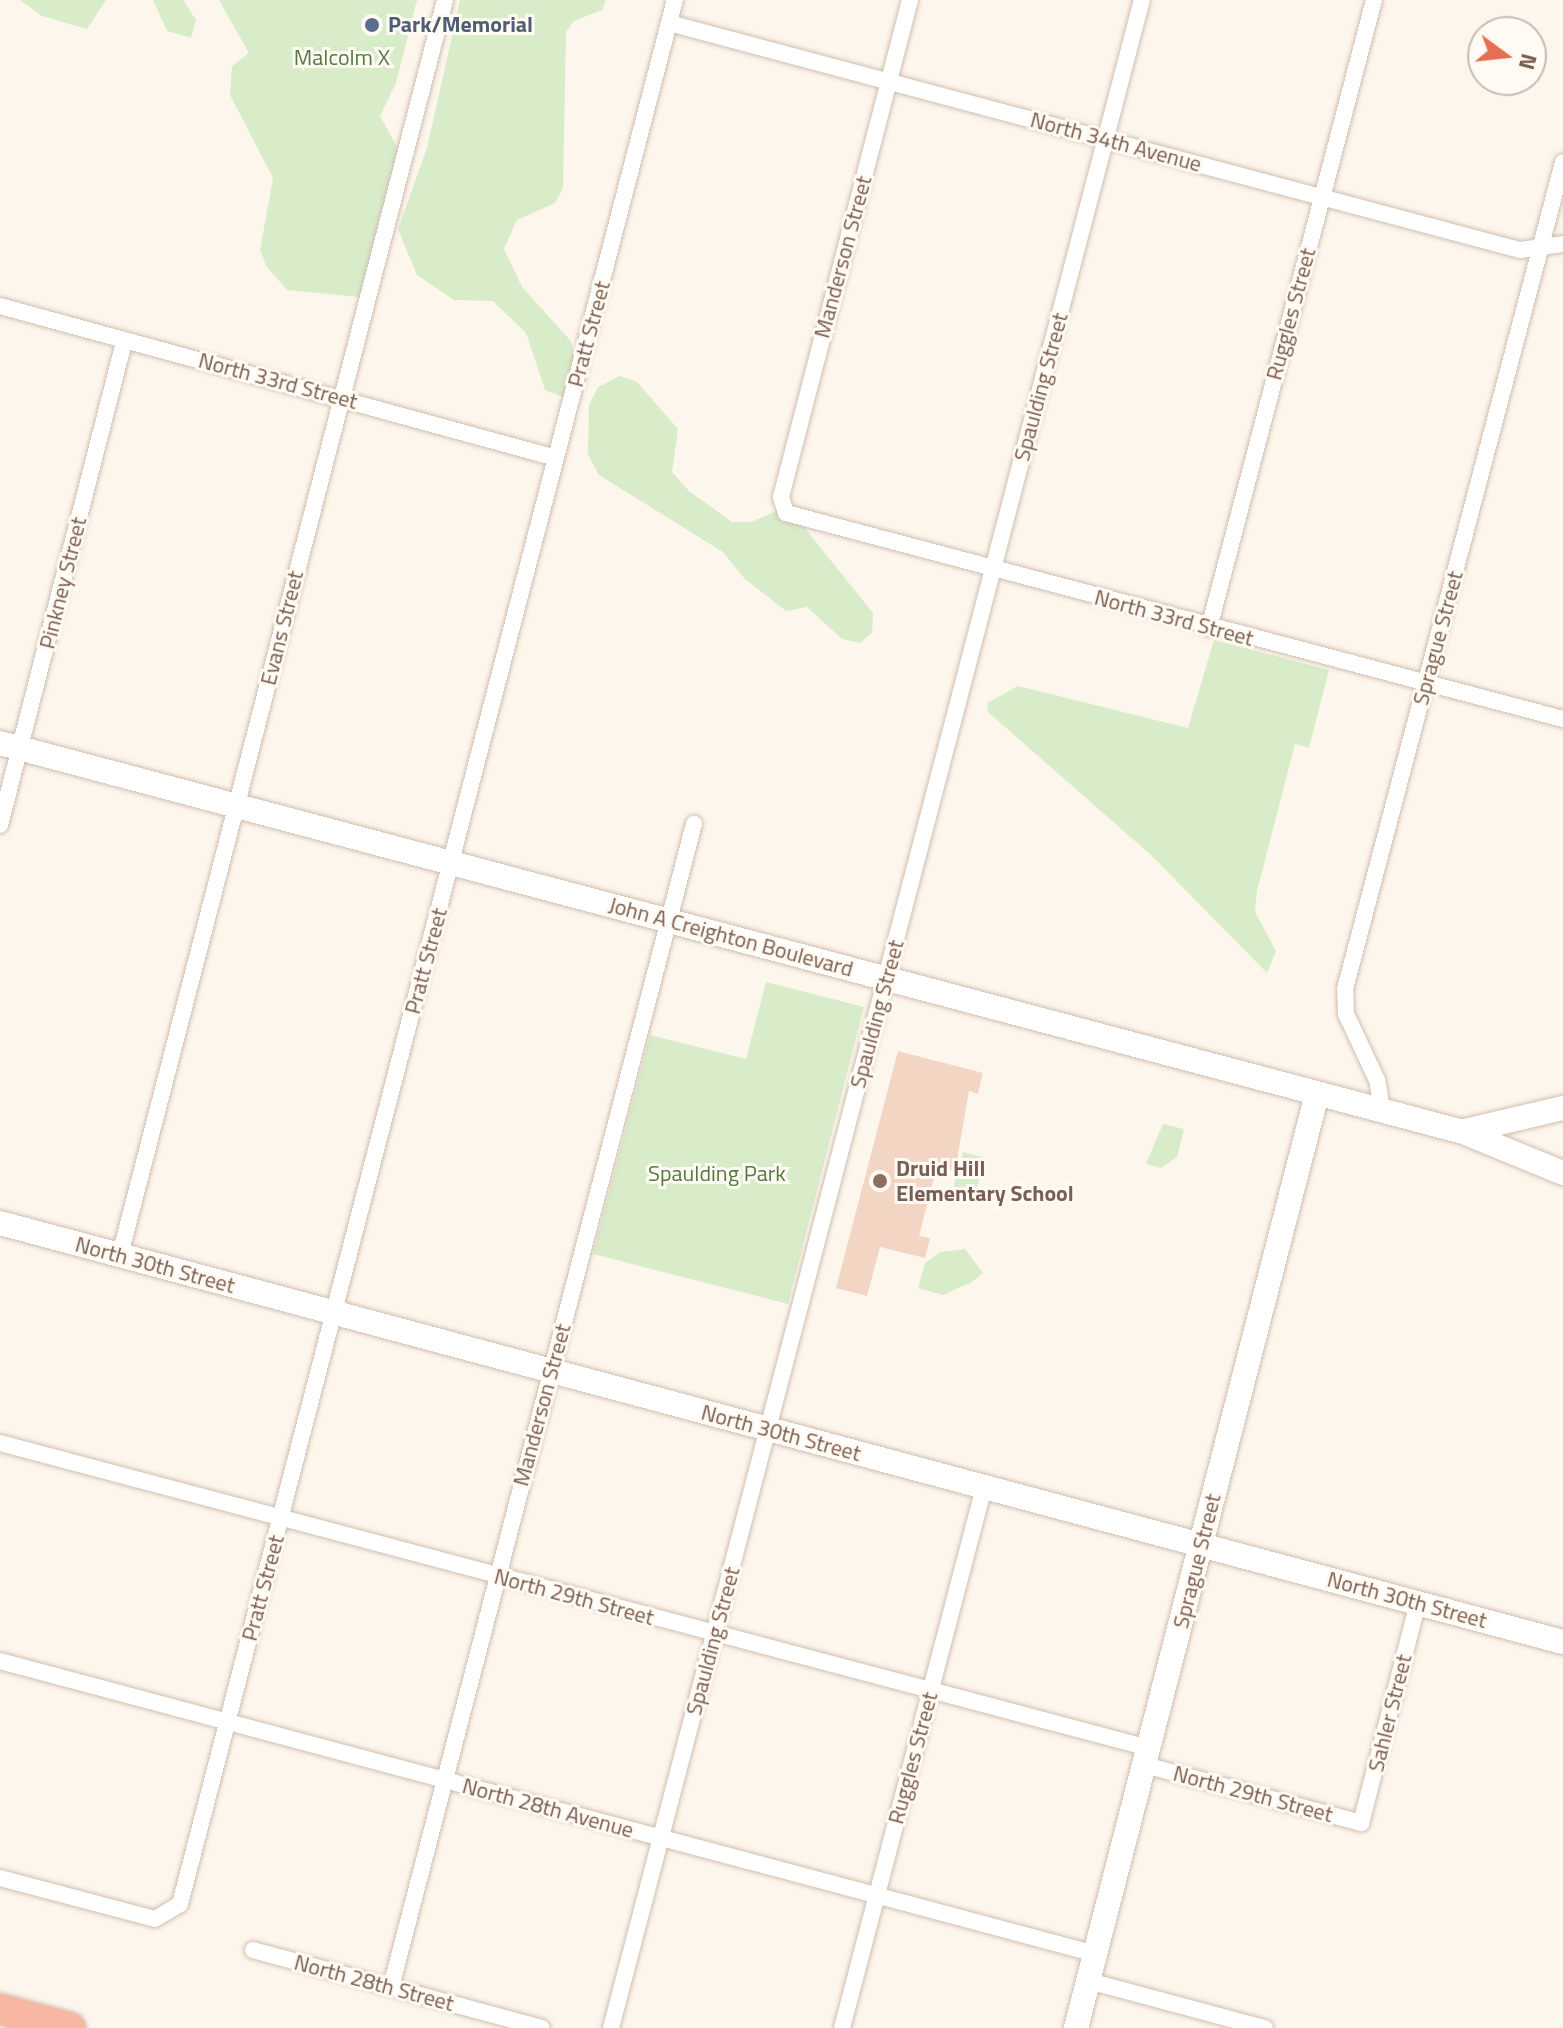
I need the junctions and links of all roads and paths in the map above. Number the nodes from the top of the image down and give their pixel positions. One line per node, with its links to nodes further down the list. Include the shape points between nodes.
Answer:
1 (445, 0): 15 (street, Evans Street)
2 (675, 0): 6 (street, Pratt Street)
3 (910, 0): 7 (street, Manderson Street)
4 (1142, 0): 8 (street, Spaulding Street)
5 (1374, 0): 10 (street, Ruggles Street)
6 (669, 23): 7 (street, North 34th Avenue); 16 (street, Pratt Street)
7 (889, 81): 8 (street, North 34th Avenue); 17 (street, Manderson Street, via 781,497)
8 (1106, 140): 10 (street, North 34th Avenue); 18 (street, Spaulding Street)
9 (1563, 162): 12 (street, Sprague Street)
10 (1322, 197): 12 (street, North 34th Avenue, via 1520,250); 19 (street, Ruggles Street)
11 (1563, 244): 12 (street, North 34th Avenue)
12 (1541, 247): 20 (street, Sprague Street)
13 (0, 306): 14 (street, North 33rd Street)
14 (124, 341): 15 (street, North 33rd Street); 22 (street, Pinkney Street)
15 (341, 398): 16 (street, North 33rd Street); 23 (street, Evans Street)
16 (556, 458): 26 (street, Pratt Street)
17 (786, 513): 18 (street, North 33rd Street)
18 (993, 570): 19 (street, North 33rd Street); 28 (street, Spaulding Street)
19 (1209, 628): 20 (street, North 33rd Street)
20 (1426, 684): 21 (street, North 33rd Street); 31 (street, Sprague Street, via 1345,989 1346,1014 1377,1080)
21 (1563, 719)
22 (10, 746): 23 (street, John A Creighton Boulevard); 25 (street, Pinkney Street)
23 (236, 805): 26 (street, John A Creighton Boulevard); 35 (street, Evans Street)
24 (694, 824): 27 (street, Manderson Street)
25 (0, 825)
26 (452, 863): 27 (street, John A Creighton Boulevard); 36 (street, Pratt Street)
27 (668, 920): 28 (street, John A Creighton Boulevard); 37 (street, Manderson Street)
28 (886, 979): 29 (street, John A Creighton Boulevard); 38 (street, Spaulding Street)
29 (1317, 1094): 31 (street, John A Creighton Boulevard); 42 (street, Sprague Street)
30 (1563, 1108): 32 (street)
31 (1382, 1110): 32 (street, John A Creighton Boulevard)
32 (1463, 1132): 33 (street, John A Creighton Boulevard)
33 (1563, 1173)
34 (0, 1223): 35 (street, North 30th Street)
35 (120, 1255): 36 (street, North 30th Street)
36 (334, 1313): 37 (street, North 30th Street); 41 (street, Pratt Street)
37 (551, 1371): 38 (street, North 30th Street); 43 (street, Manderson Street)
38 (767, 1429): 40 (street, North 30th Street); 45 (street, Spaulding Street)
39 (0, 1443): 41 (street, North 29th Street)
40 (984, 1487): 42 (street, North 30th Street); 48 (street, Ruggles Street)
41 (281, 1518): 43 (street, North 29th Street); 49 (street, Pratt Street)
42 (1201, 1545): 44 (street, North 30th Street); 50 (street, Sprague Street)
43 (497, 1577): 45 (street, North 29th Street); 51 (street, Manderson Street)
44 (1418, 1603): 46 (street, North 30th Street); 52 (street, Sahler Street)
45 (715, 1634): 48 (street, North 29th Street); 53 (street, Spaulding Street)
46 (1563, 1642)
47 (0, 1661): 49 (street, North 28th Avenue)
48 (931, 1690): 50 (street, North 29th Street); 55 (street, Ruggles Street)
49 (228, 1722): 51 (street, North 28th Avenue); 54 (street, Pratt Street, via 182,1898 167,1917 150,1918)
50 (1147, 1756): 52 (street, North 29th Street); 57 (street, Sprague Street)
51 (445, 1780): 53 (street, North 28th Avenue); 59 (street, Manderson Street)
52 (1361, 1823)
53 (661, 1838): 55 (street, North 28th Avenue); 63 (street, Spaulding Street)
54 (0, 1878)
55 (878, 1896): 57 (street, North 28th Avenue); 64 (street, Ruggles Street)
56 (253, 1950): 59 (street, North 28th Street)
57 (1096, 1954): 58 (street, Sprague Street)
58 (1089, 1981): 65 (street, Sprague Street); 66 (street)
59 (391, 1987): 62 (street, North 28th Street)
60 (0, 2009): 61 (highway)
61 (70, 2028)
62 (542, 2028)
63 (611, 2028)
64 (842, 2028)
65 (1076, 2028)
66 (1265, 2028)

